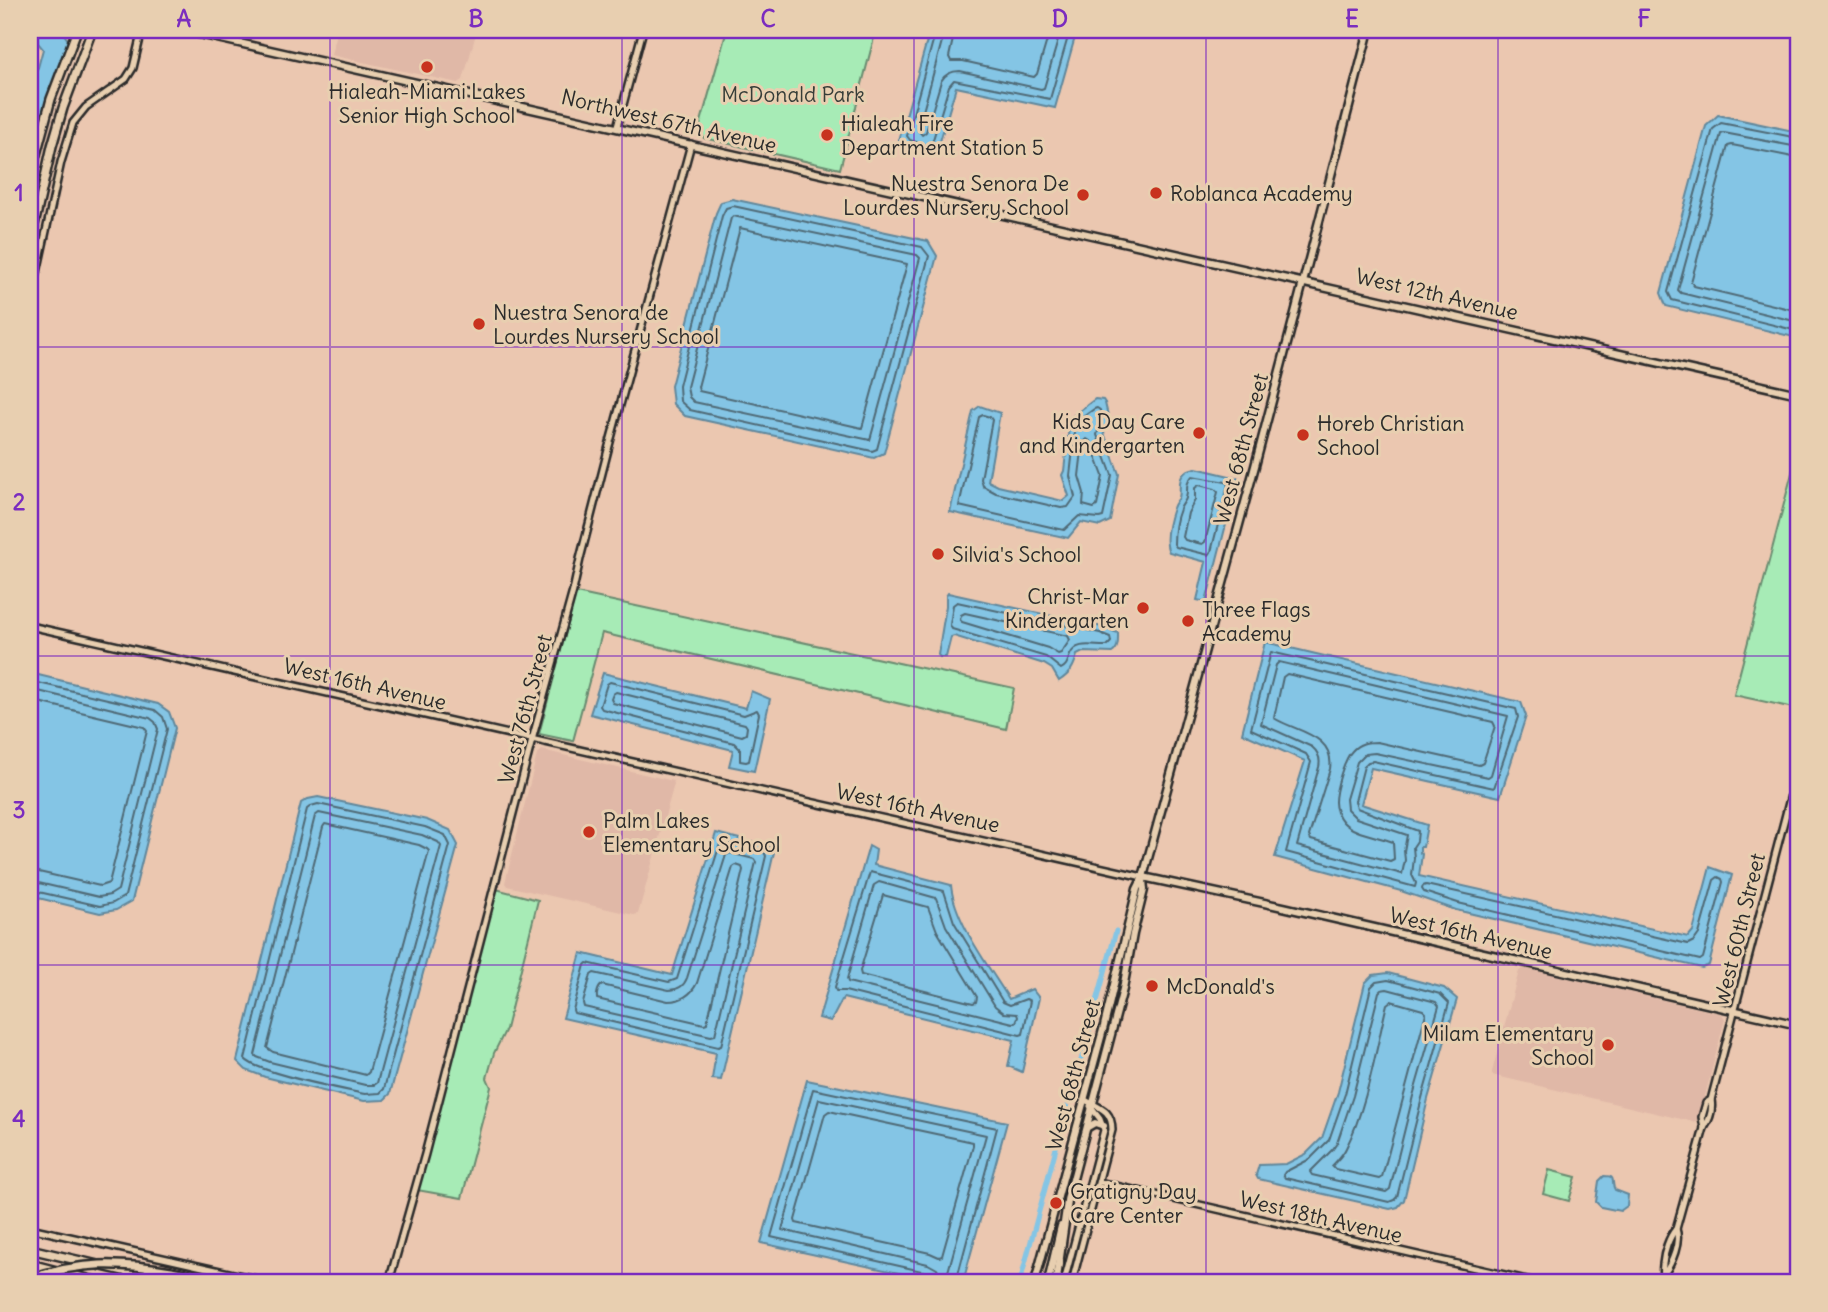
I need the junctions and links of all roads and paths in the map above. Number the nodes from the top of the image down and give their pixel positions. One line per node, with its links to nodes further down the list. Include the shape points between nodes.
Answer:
1 (78, 30): 9 (highway, via 51,99)
2 (92, 30): 11 (highway, via 51,146)
3 (142, 30): 13 (street, via 126,79 86,107 73,123)
4 (181, 30): 7 (main road, Northwest 67th Avenue)
5 (643, 30): 7 (street)
6 (1369, 30): 12 (main road, West 68th Street)
7 (617, 127): 8 (main road, Northwest 67th Avenue)
8 (691, 144): 10 (main road, Northwest 67th Avenue); 16 (street, West 76th Street)
9 (30, 177)
10 (1067, 230): 12 (main road, West 12th Avenue)
11 (30, 243)
12 (1303, 282): 14 (main road, West 12th Avenue); 18 (main road, West 68th Street)
13 (30, 305)
14 (1798, 394)
15 (30, 626): 16 (street, West 16th Avenue)
16 (532, 740): 18 (street, West 16th Avenue); 38 (street, West 76th Street)
17 (1798, 768): 19 (street, West 60th Street)
18 (1143, 877): 19 (main road, West 16th Avenue); 21 (main road, West 68th Street, via 1130,912); 22 (main road, West 68th Street, via 1123,989)
19 (1735, 1010): 20 (main road, West 16th Avenue); 45 (street, West 60th Street, via 1711,1100 1706,1102 1704,1128 1676,1228 1678,1236)
20 (1798, 1025)
21 (1085, 1100): 22 (street); 39 (main road, West 68th Street)
22 (1093, 1107): 23 (street); 24 (main road, West 68th Street); 26 (street, via 1111,1119)
23 (1104, 1126): 24 (main road, via 1095,1123); 25 (street)
24 (1087, 1128): 27 (main road, West 68th Street)
25 (1094, 1170): 26 (street); 42 (street)
26 (1099, 1182): 43 (street); 44 (street, West 18th Avenue)
27 (1068, 1198): 40 (main road, West 68th Street); 41 (highway)
28 (30, 1228): 37 (street)
29 (30, 1249): 35 (highway)
30 (30, 1264): 34 (highway)
31 (30, 1272): 33 (highway)
32 (30, 1279): 36 (highway, bridge, via 99,1264 135,1265)
33 (70, 1282)
34 (99, 1282)
35 (170, 1282)
36 (223, 1282)
37 (269, 1282)
38 (390, 1282)
39 (1035, 1282)
40 (1048, 1282)
41 (1056, 1282)
42 (1064, 1282)
43 (1072, 1282)
44 (1536, 1282)
45 (1662, 1282)

